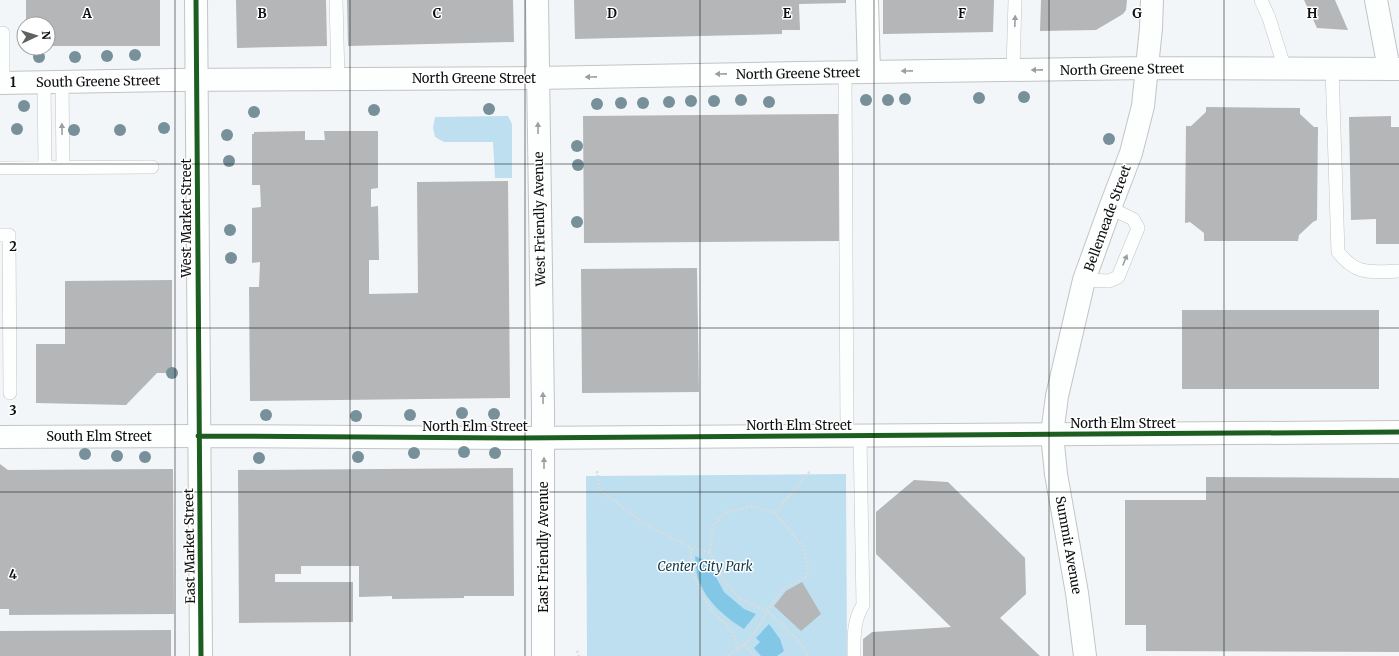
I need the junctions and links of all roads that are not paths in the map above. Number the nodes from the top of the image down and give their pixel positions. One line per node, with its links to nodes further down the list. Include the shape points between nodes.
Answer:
1 (196, 0): 19 (main road, West Market Street)
2 (336, 0): 18 (lane)
3 (536, 0): 17 (main road, West Friendly Avenue)
4 (867, 0): 16 (main road)
5 (1015, 0): 14 (lane, one-way to 5)
6 (1152, 0): 10 (main road, Bellemeade Street)
7 (1261, 0): 11 (lane)
8 (1376, 0): 13 (main road)
9 (3, 33): 21 (lane)
10 (1146, 68): 11 (main road, North Greene Street); 14 (main road, North Greene Street, one-way to 14); 26 (main road, Bellemeade Street, via 1140,120 1131,153)
11 (1285, 69): 12 (main road, North Greene Street)
12 (1332, 69): 13 (main road, North Greene Street); 28 (lane, via 1338,252 1347,263 1357,269)
13 (1394, 69)
14 (1013, 70): 16 (main road, North Greene Street, one-way to 16)
15 (845, 72): 16 (main road, North Greene Street); 17 (main road, North Greene Street, one-way to 17); 33 (lane)
16 (868, 72)
17 (537, 78): 18 (main road, North Greene Street); 36 (main road, West Friendly Avenue, one-way to 17)
18 (338, 79): 19 (main road, North Greene Street)
19 (196, 80): 20 (main road, South Greene Street); 34 (main road, West Market Street)
20 (53, 82): 21 (main road, South Greene Street); 24 (lane); 25 (lane, one-way to 20)
21 (2, 83)
22 (152, 167): 25 (lane)
23 (0, 168): 24 (lane)
24 (45, 168): 25 (lane)
25 (62, 168)
26 (1110, 208): 29 (main road, Bellemeade Street); 29 (lane, one-way to 26, via 1109,281 1118,277 1138,228 1133,218)
27 (0, 235): 30 (lane, via 9,235)
28 (1399, 272)
29 (1084, 280): 32 (main road, Bellemeade Street, via 1057,396)
30 (10, 393)
31 (1399, 432): 32 (main road, North Elm Street)
32 (1052, 434): 33 (main road, North Elm Street); 40 (main road, Summit Avenue)
33 (853, 435): 36 (main road, North Elm Street); 39 (lane, via 863,605 857,614)
34 (198, 436): 35 (main road, South Elm Street); 36 (main road, North Elm Street); 37 (main road, East Market Street)
35 (0, 437)
36 (543, 437): 38 (main road, East Friendly Avenue, one-way to 36)
37 (201, 656)
38 (543, 656)
39 (854, 656)
40 (1085, 656)

